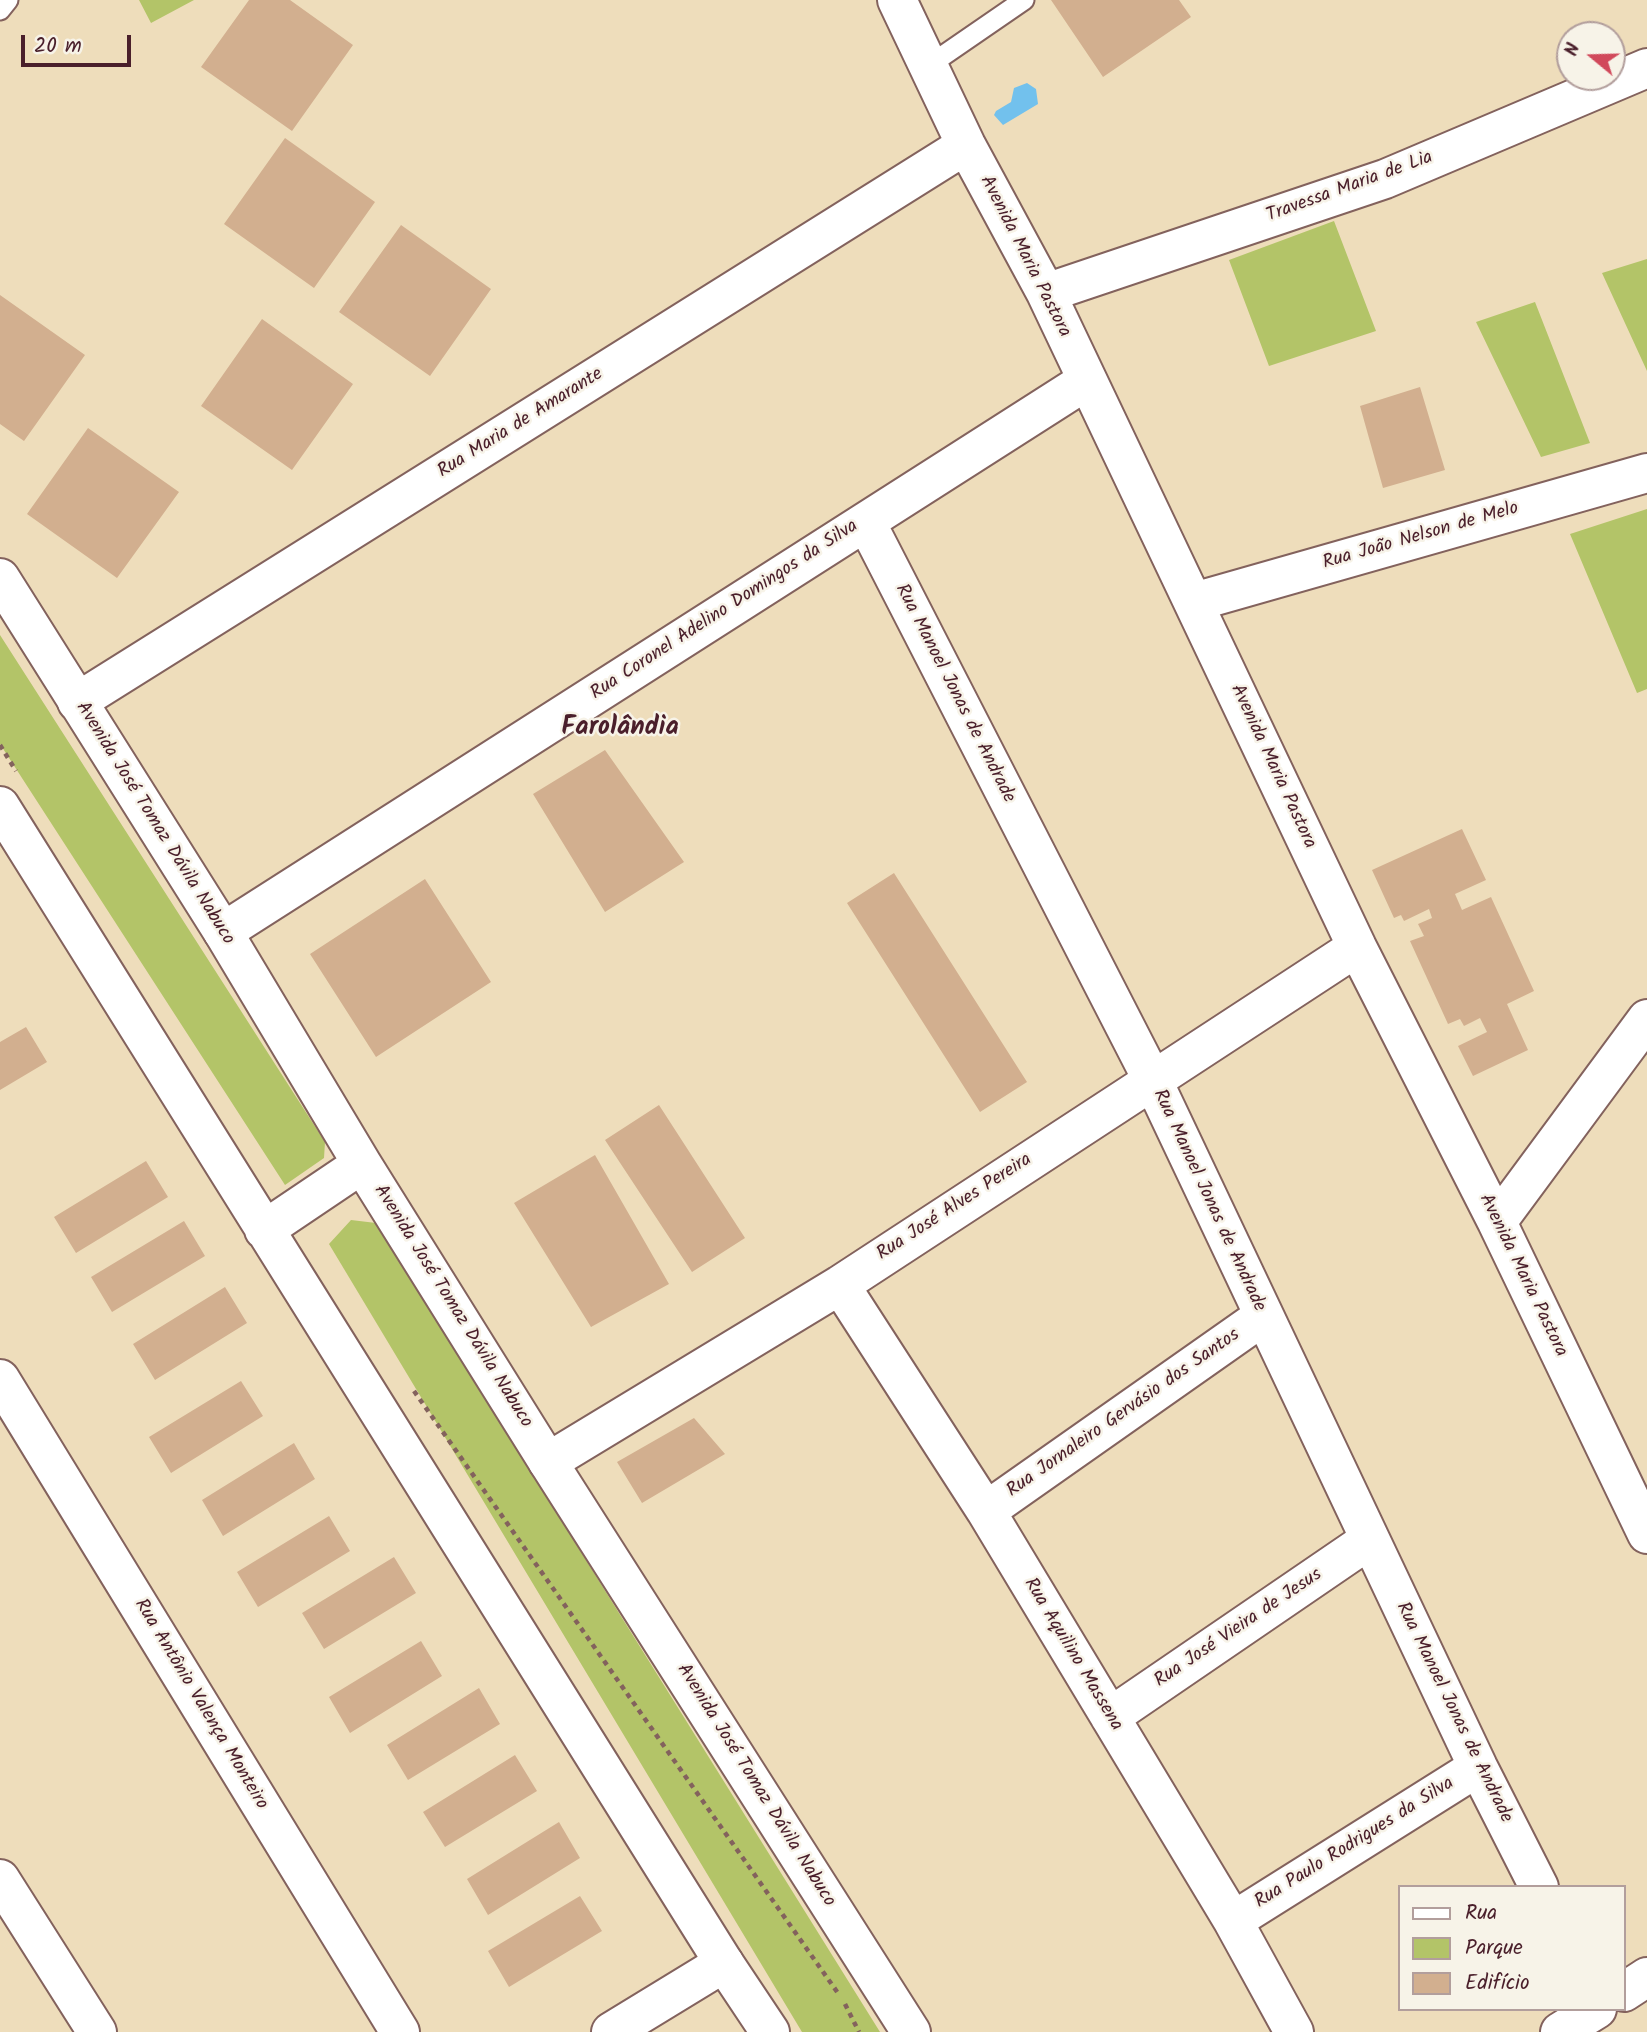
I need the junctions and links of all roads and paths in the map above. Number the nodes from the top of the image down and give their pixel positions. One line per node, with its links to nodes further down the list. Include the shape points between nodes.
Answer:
1 (8, 0): 4 (lane)
2 (897, 0): 5 (street, Avenida Maria Pastora)
3 (1024, 0): 5 (lane)
4 (0, 10)
5 (928, 66): 7 (street, Avenida Maria Pastora)
6 (1647, 68): 8 (street, Travessa Maria de Lia, via 1385,179)
7 (966, 145): 8 (street, Avenida Maria Pastora); 14 (street, Rua Maria de Amarante)
8 (1046, 293): 9 (street, Avenida Maria Pastora)
9 (1086, 381): 11 (street, Rua Coronel Adelino Domingos da Silva); 13 (street, Avenida Maria Pastora)
10 (1647, 473): 13 (street, Rua João Nelson de Melo)
11 (866, 522): 17 (street, Rua Coronel Adelino Domingos da Silva); 20 (street, Rua Manoel Jonas de Andrade)
12 (0, 578): 14 (street, Avenida José Tomaz Dávila Nabuco)
13 (1194, 602): 18 (street, Avenida Maria Pastora)
14 (77, 702): 17 (street, Avenida José Tomaz Dávila Nabuco)
15 (0, 745): 16 (path)
16 (11, 793): 23 (street)
17 (223, 932): 21 (street, Avenida José Tomaz Dávila Nabuco)
18 (1357, 947): 20 (street, Rua José Alves Pereira); 22 (street, Avenida Maria Pastora)
19 (1647, 1019): 22 (street)
20 (1152, 1079): 24 (street, Rua José Alves Pereira); 25 (street, Rua Manoel Jonas de Andrade)
21 (362, 1164): 23 (street); 28 (street, Avenida José Tomaz Dávila Nabuco)
22 (1497, 1222): 30 (street, Avenida Maria Pastora)
23 (264, 1230): 37 (street)
24 (840, 1284): 28 (street, Rua José Alves Pereira); 29 (street, Rua Aquilino Massena)
25 (1262, 1317): 29 (street, Rua Jornaleiro Gervásio dos Santos); 31 (street, Rua Manoel Jonas de Andrade)
26 (0, 1379): 42 (street, Rua Antônio Valença Monteiro)
27 (410, 1385): 45 (path, via 844,2003)
28 (548, 1462): 46 (street, Avenida José Tomaz Dávila Nabuco)
29 (986, 1511): 32 (street, Rua Aquilino Massena)
30 (1647, 1534)
31 (1369, 1540): 32 (street, Rua José Vieira de Jesus); 33 (street, Rua Manoel Jonas de Andrade)
32 (1110, 1717): 36 (street, Rua Aquilino Massena)
33 (1478, 1767): 35 (street, Rua Manoel Jonas de Andrade); 36 (street, Rua Paulo Rodrigues da Silva)
34 (0, 1879): 41 (street)
35 (1538, 1885)
36 (1233, 1921): 47 (street, Rua Aquilino Massena)
37 (724, 1964): 43 (street); 44 (street)
38 (1647, 1977): 39 (street)
39 (1626, 1991)
40 (1594, 2011): 48 (street)
41 (92, 2030)
42 (400, 2032)
43 (611, 2032)
44 (770, 2032)
45 (859, 2032)
46 (911, 2032)
47 (1294, 2032)
48 (1560, 2032)

